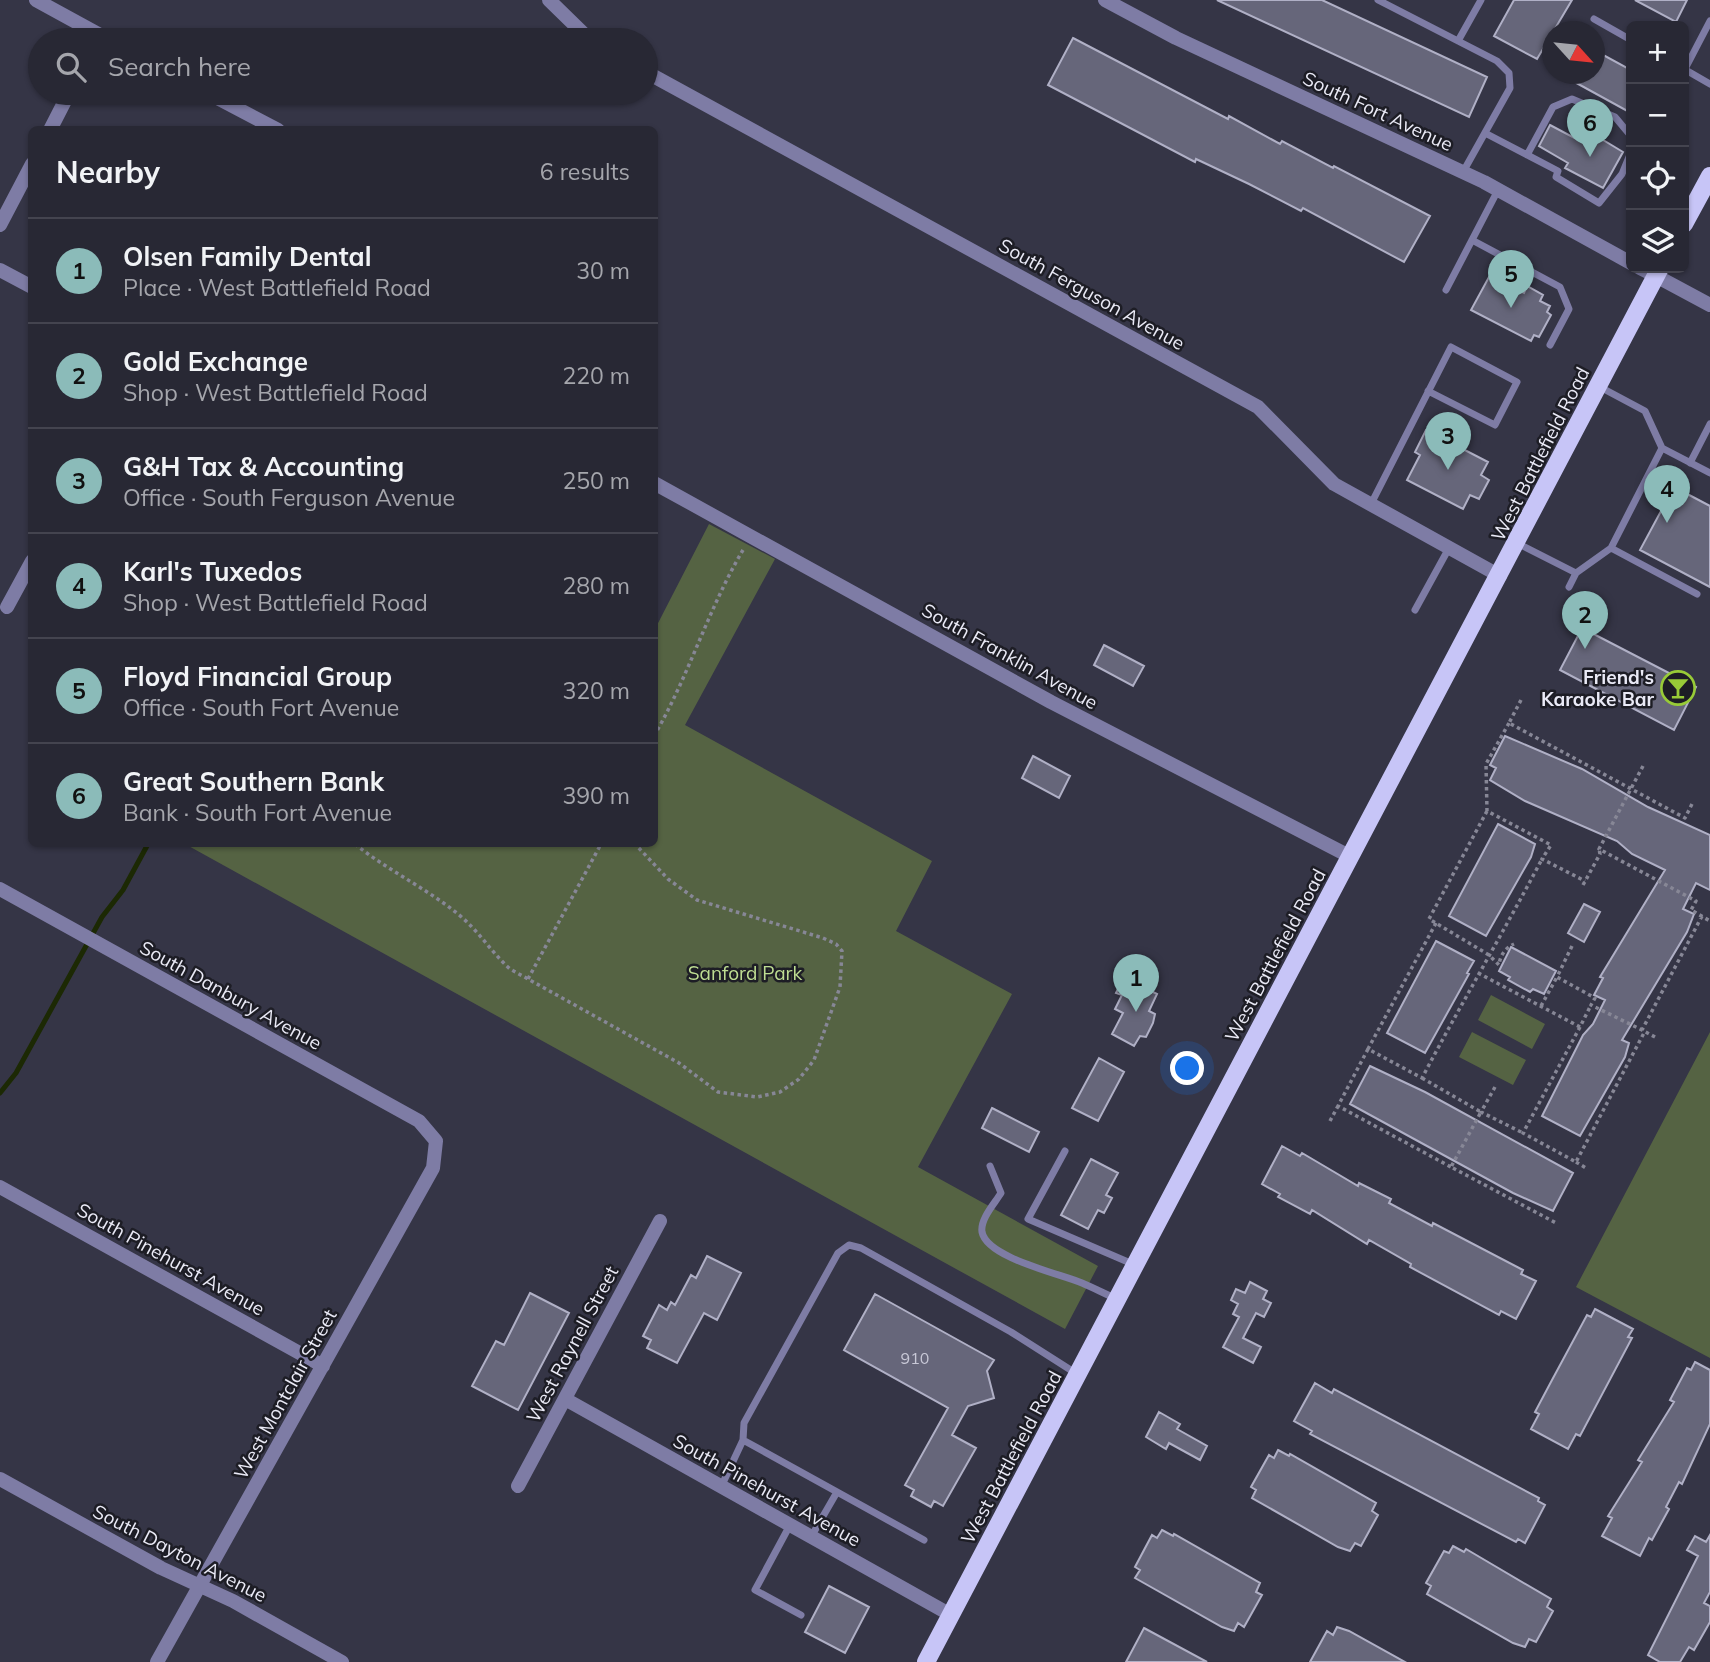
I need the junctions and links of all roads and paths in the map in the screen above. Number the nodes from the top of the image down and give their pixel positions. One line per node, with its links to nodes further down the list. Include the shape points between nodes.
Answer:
1 (36, 0): 8 (street)
2 (549, 0): 9 (street)
3 (1105, 0): 25 (street, South Fort Avenue)
4 (1378, 0): 11 (lane)
5 (1479, 1): 11 (lane)
6 (1594, 19): 10 (lane)
7 (1710, 21): 12 (lane)
8 (84, 28)
9 (578, 28)
10 (1626, 37)
11 (1458, 41): 21 (lane, via 1497,61 1511,81)
12 (1689, 60)
13 (1689, 72): 15 (lane)
14 (658, 79): 46 (street, South Ferguson Avenue, via 1258,407 1334,484)
15 (1710, 84)
16 (63, 105): 18 (street)
17 (231, 105): 19 (street)
18 (52, 126)
19 (270, 126)
20 (1626, 130): 22 (lane, via 1615,117 1572,99 1553,107)
21 (1485, 133): 22 (lane); 25 (lane)
22 (1527, 155): 23 (lane, via 1558,171 1556,177 1599,203)
23 (1626, 164)
24 (28, 172): 29 (street)
25 (1463, 173): 27 (street, South Fort Avenue)
26 (1710, 176): 28 (main road)
27 (1498, 190): 30 (lane); 31 (street, South Fort Avenue)
28 (1689, 216)
29 (0, 225)
30 (1472, 240): 36 (lane); 38 (lane, via 1560,287 1569,309)
31 (1626, 260)
32 (0, 270): 35 (street)
33 (1651, 273): 39 (main road, West Battlefield Road)
34 (1655, 273): 37 (street)
35 (28, 285)
36 (1446, 290)
37 (1710, 305)
38 (1550, 345)
39 (1599, 387): 42 (lane, via 1645,411); 48 (main road, West Battlefield Road)
40 (1428, 391): 40 (lane, via 1451,347 1517,382 1495,425); 46 (lane)
41 (1709, 427): 43 (lane)
42 (1662, 448): 43 (lane); 50 (lane)
43 (1690, 463): 44 (lane)
44 (1710, 473)
45 (658, 485): 47 (street, South Franklin Avenue)
46 (1371, 505): 49 (street, South Ferguson Avenue)
47 (752, 536): 60 (path, via 729,574); 69 (street, South Franklin Avenue, via 1051,702)
48 (1517, 544): 52 (lane); 53 (main road, West Battlefield Road)
49 (1449, 548): 53 (street, South Ferguson Avenue); 57 (lane)
50 (1611, 548): 52 (lane); 55 (lane)
51 (28, 568): 56 (street)
52 (1576, 573): 54 (lane)
53 (1500, 576): 69 (main road, West Battlefield Road)
54 (1569, 587)
55 (1697, 594)
56 (7, 607)
57 (1415, 610)
58 (1521, 700): 59 (path)
59 (1509, 723): 62 (path); 64 (path, via 1486,764)
60 (658, 728)
61 (1643, 766): 62 (path)
62 (1631, 788): 63 (path, via 1685,818); 68 (path)
63 (1692, 804)
64 (1487, 811): 70 (path, via 1550,845); 74 (path, via 1429,919)
65 (359, 847): 80 (path, via 456,912 479,932 496,956)
66 (599, 847): 80 (path)
67 (638, 847): 80 (path, via 668,879 697,900 823,938 842,951 840,987 828,1027 814,1060 799,1079 768,1096 718,1093 679,1063)
68 (1599, 849): 70 (path, via 1584,883); 72 (path, via 1696,901 1691,911)
69 (1351, 857): 102 (main road, West Battlefield Road)
70 (1542, 859): 77 (path)
71 (0, 888): 93 (street, South Danbury Avenue, via 419,1121)
72 (1702, 916): 73 (path); 84 (path)
73 (1710, 921)
74 (1436, 923): 77 (path); 86 (path)
75 (1514, 944): 77 (path, via 1507,947 1499,965)
76 (1572, 946): 79 (path)
77 (1489, 955): 78 (path)
78 (1478, 973): 82 (path); 87 (path)
79 (1557, 977): 81 (path, via 1595,998); 82 (path)
80 (528, 979)
81 (1591, 1005): 83 (path); 84 (path)
82 (1541, 1006): 83 (path)
83 (1580, 1027): 92 (path)
84 (1644, 1031): 85 (path); 95 (path)
85 (1656, 1037)
86 (1368, 1049): 87 (path); 89 (path)
87 (1422, 1078): 90 (path)
88 (1495, 1087): 90 (path)
89 (1338, 1106): 91 (path); 97 (path)
90 (1481, 1112): 92 (path); 97 (path)
91 (1330, 1121)
92 (1523, 1133): 95 (path)
93 (436, 1141): 104 (street, West Montclair Street, via 433,1168)
94 (1065, 1151): 102 (lane, via 1028,1219)
95 (1576, 1162): 98 (path)
96 (990, 1166): 103 (lane, via 1001,1193 983,1223 983,1236 1021,1262)
97 (1451, 1167): 101 (path)
98 (1586, 1168)
99 (0, 1187): 104 (street, South Pinehurst Avenue)
100 (660, 1221): 106 (street, West Raynell Street)
101 (1558, 1224)
102 (1135, 1265): 103 (main road, West Battlefield Road)
103 (1117, 1300): 105 (main road, West Battlefield Road)
104 (323, 1366): 115 (street, West Montclair Street)
105 (1078, 1375): 107 (lane, via 968,1308 849,1245 838,1253 744,1423); 117 (main road, West Battlefield Road)
106 (565, 1399): 109 (street, West Raynell Street); 110 (street, South Pinehurst Avenue)
107 (743, 1440): 110 (lane); 111 (lane)
108 (0, 1479): 115 (street, South Dayton Avenue)
109 (518, 1486)
110 (721, 1486): 112 (street, South Pinehurst Avenue)
111 (837, 1492): 113 (lane); 114 (lane)
112 (790, 1525): 113 (street, South Pinehurst Avenue); 116 (lane, via 755,1590)
113 (811, 1536): 117 (street, South Pinehurst Avenue)
114 (924, 1540)
115 (198, 1586): 118 (street, West Montclair Street); 119 (street, South Dayton Avenue)
116 (801, 1615)
117 (951, 1615): 120 (main road, West Battlefield Road)
118 (157, 1662)
119 (342, 1662)
120 (926, 1662)

